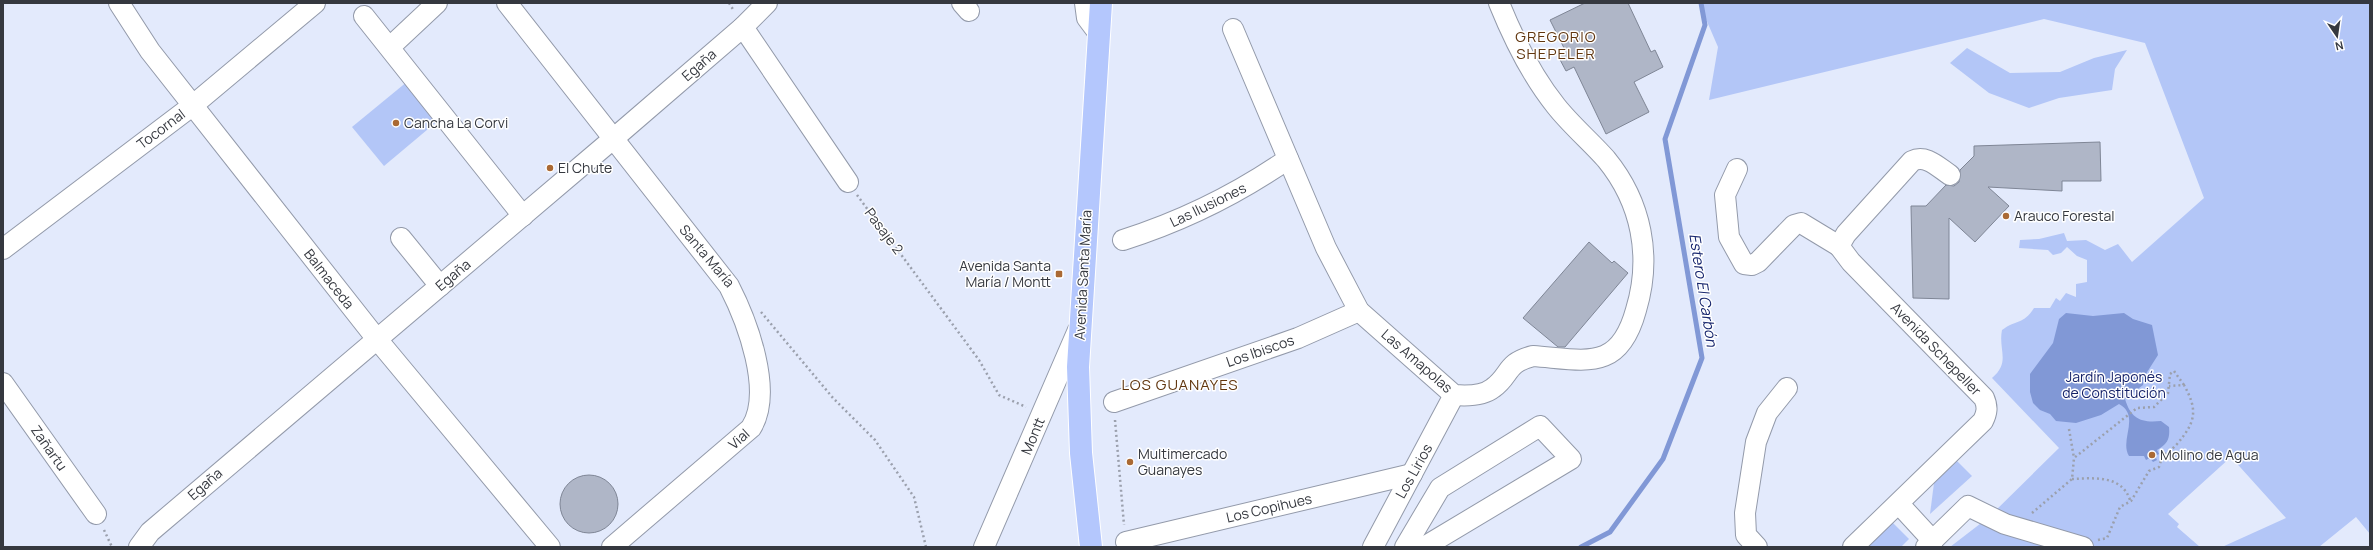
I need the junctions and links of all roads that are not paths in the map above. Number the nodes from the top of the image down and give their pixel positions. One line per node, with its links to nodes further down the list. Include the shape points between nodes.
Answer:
1 (119, 3): 14 (street, Balmaceda, via 150,51)
2 (314, 3): 14 (street, Tocornal)
3 (437, 3): 13 (street)
4 (507, 3): 15 (street, Santa María)
5 (767, 3): 10 (street, Egaña)
6 (1085, 3): 12 (street, via 1087,18)
7 (1101, 3): 12 (main road, Avenida Santa María)
8 (1499, 3): 32 (street, Las Amapolas, via 1510,30 1539,82 1572,125 1605,158 1627,191 1640,226 1643,279 1628,335 1617,349 1608,355 1588,360 1534,356 1526,358 1507,370 1493,388 1471,395)
9 (364, 16): 13 (street)
10 (743, 27): 15 (street, Egaña); 19 (street)
11 (1233, 29): 16 (street, Las Amapolas)
12 (1099, 34): 28 (main road, Avenida Santa María)
13 (390, 47): 20 (street)
14 (192, 106): 24 (street, Tocornal); 29 (street, Balmaceda)
15 (613, 140): 20 (street, Egaña); 26 (street, Santa María)
16 (1288, 159): 22 (street, Las Ilusiones, via 1197,213); 27 (street, Las Amapolas, via 1326,248)
17 (1737, 169): 23 (street, via 1725,195 1729,237 1744,264 1752,265 1758,262 1794,225 1801,223)
18 (1950, 175): 23 (street, via 1926,159 1917,158 1912,161 1846,234)
19 (848, 182)
20 (523, 216): 25 (street, Egaña)
21 (401, 238): 25 (street)
22 (1123, 240)
23 (1839, 246): 35 (street, Avenida Schepeller, via 1855,266 1980,394 1986,404 1983,421)
24 (3, 249)
25 (440, 286): 29 (street, Egaña)
26 (728, 286): 42 (street, Vial, via 744,318 754,353 760,397 756,421 746,434)
27 (1359, 311): 32 (street, Las Amapolas); 33 (street, Los Ibiscos, via 1298,338)
28 (1080, 324): 43 (street, Montt); 44 (main road, Avenida Santa María, via 1078,410)
29 (376, 338): 40 (street, Egaña, via 150,532); 41 (street, Balmaceda)
30 (3, 383): 36 (street, Zañartu)
31 (1787, 388): 48 (street, via 1767,413 1756,442 1745,513 1746,534)
32 (1454, 395): 34 (street, Los Lirios)
33 (1114, 402)
34 (1412, 474): 37 (street, Los Copihues); 45 (street, Los Lirios)
35 (1899, 504): 39 (street); 49 (street)
36 (96, 514)
37 (1126, 542)
38 (2087, 543): 39 (street, via 2000,522 1968,506)
39 (1930, 544)
40 (139, 547)
41 (550, 547)
42 (612, 547)
43 (984, 547)
44 (1091, 547)
45 (1373, 547)
46 (1406, 547): 47 (street, via 1440,488 1540,426 1570,459)
47 (1424, 547)
48 (1757, 547)
49 (1853, 547)

